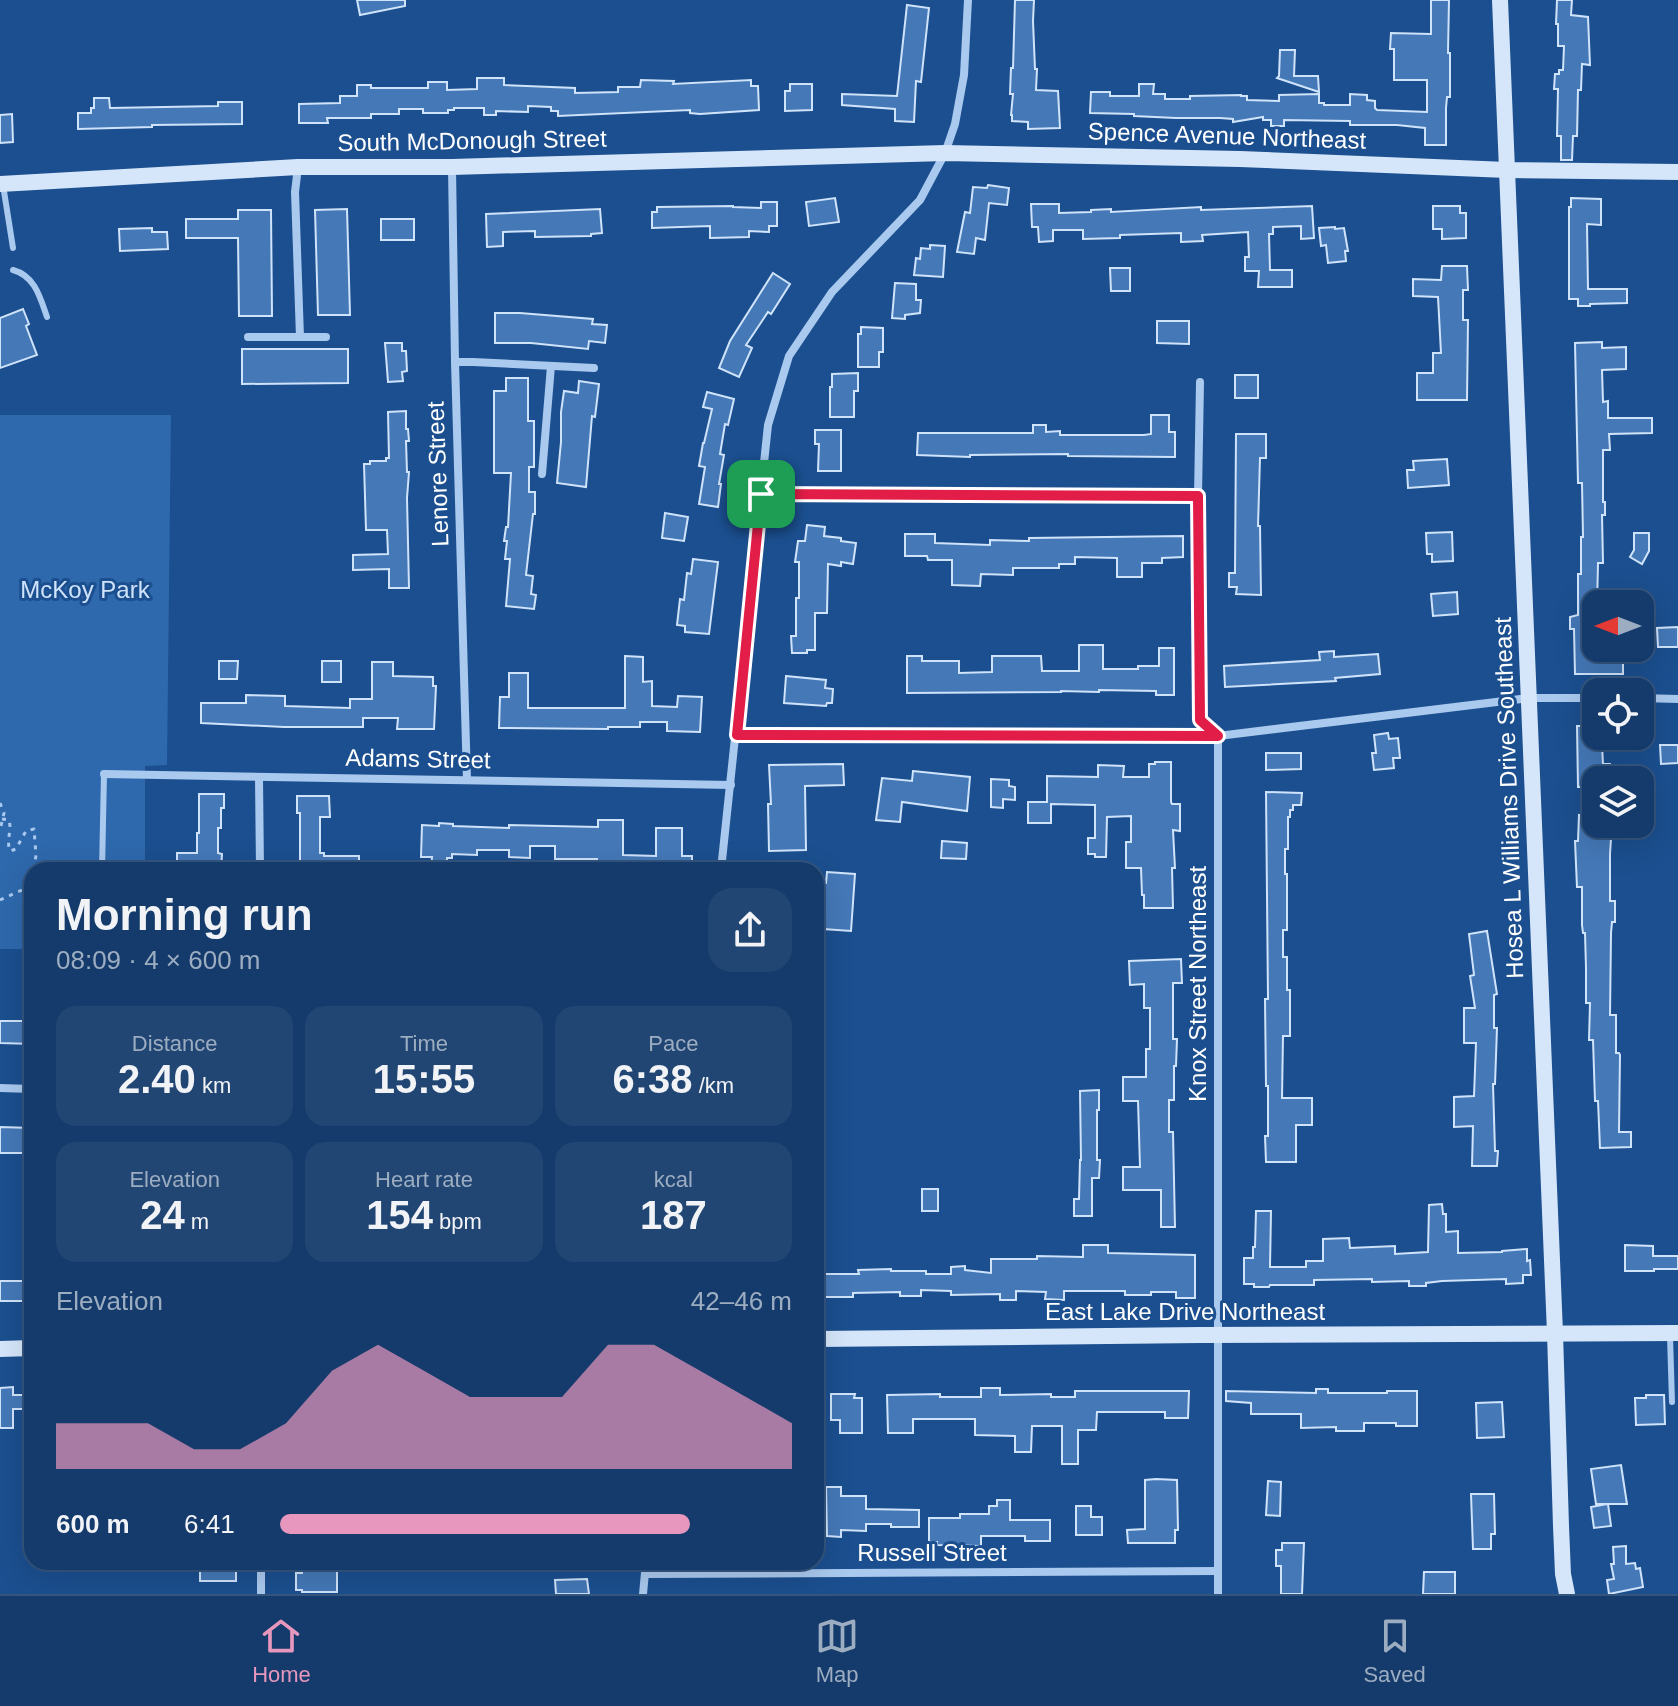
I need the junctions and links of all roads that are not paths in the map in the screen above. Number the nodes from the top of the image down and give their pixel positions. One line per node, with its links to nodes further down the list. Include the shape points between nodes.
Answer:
1 (968, 0): 3 (street, via 964,75)
2 (1500, 0): 6 (street, Hosea L Williams Drive Southeast)
3 (945, 153): 5 (street, South McDonough Street); 6 (street, Spence Avenue Northeast); 20 (street, via 920,200 832,292 789,356 768,425)
4 (298, 167): 5 (street, South McDonough Street); 8 (street, South McDonough Street); 13 (street)
5 (452, 167): 15 (street, Lenore Street)
6 (1507, 170): 7 (street, Spence Avenue Northeast); 22 (street, Hosea L Williams Drive Southeast)
7 (1678, 172)
8 (1, 184): 9 (lane)
9 (13, 248)
10 (13, 270): 11 (lane, via 38,289)
11 (47, 317)
12 (248, 337): 13 (street)
13 (300, 337): 14 (street)
14 (326, 337)
15 (455, 362): 16 (street); 30 (street, Lenore Street)
16 (551, 366): 17 (street); 19 (street)
17 (594, 368)
18 (1200, 382): 21 (street, Knox Street Northeast)
19 (542, 474)
20 (761, 494): 21 (street); 26 (street)
21 (1198, 496): 27 (street, Knox Street Northeast, via 1200,720)
22 (1529, 698): 23 (street); 27 (street); 37 (street, Hosea L Williams Drive Southeast)
23 (1582, 698)
24 (1654, 698): 25 (street)
25 (1678, 699)
26 (737, 735): 27 (street); 31 (street)
27 (1218, 736): 39 (street, Knox Street Northeast)
28 (104, 774): 29 (street, Adams Street); 32 (lane)
29 (259, 778): 30 (street, Adams Street); 33 (street)
30 (467, 780): 31 (street, Adams Street)
31 (731, 785): 34 (street)
32 (102, 862)
33 (260, 862)
34 (722, 862)
35 (0, 1088): 36 (street)
36 (24, 1089)
37 (1555, 1333): 38 (street, East Lake Drive Northeast); 39 (street, East Lake Drive Northeast); 51 (street, Hosea L Williams Drive Southeast)
38 (1674, 1333): 43 (lane)
39 (1218, 1335): 40 (street, East Lake Drive Northeast); 46 (street, Knox Street Northeast)
40 (824, 1339)
41 (24, 1348): 42 (street)
42 (0, 1349)
43 (1672, 1402)
44 (261, 1570): 48 (street)
45 (645, 1570): 47 (street)
46 (1218, 1571): 47 (street, Russell Street); 50 (street, Knox Street Northeast)
47 (645, 1574): 49 (street)
48 (261, 1594)
49 (643, 1594)
50 (1218, 1594)
51 (1567, 1594)

